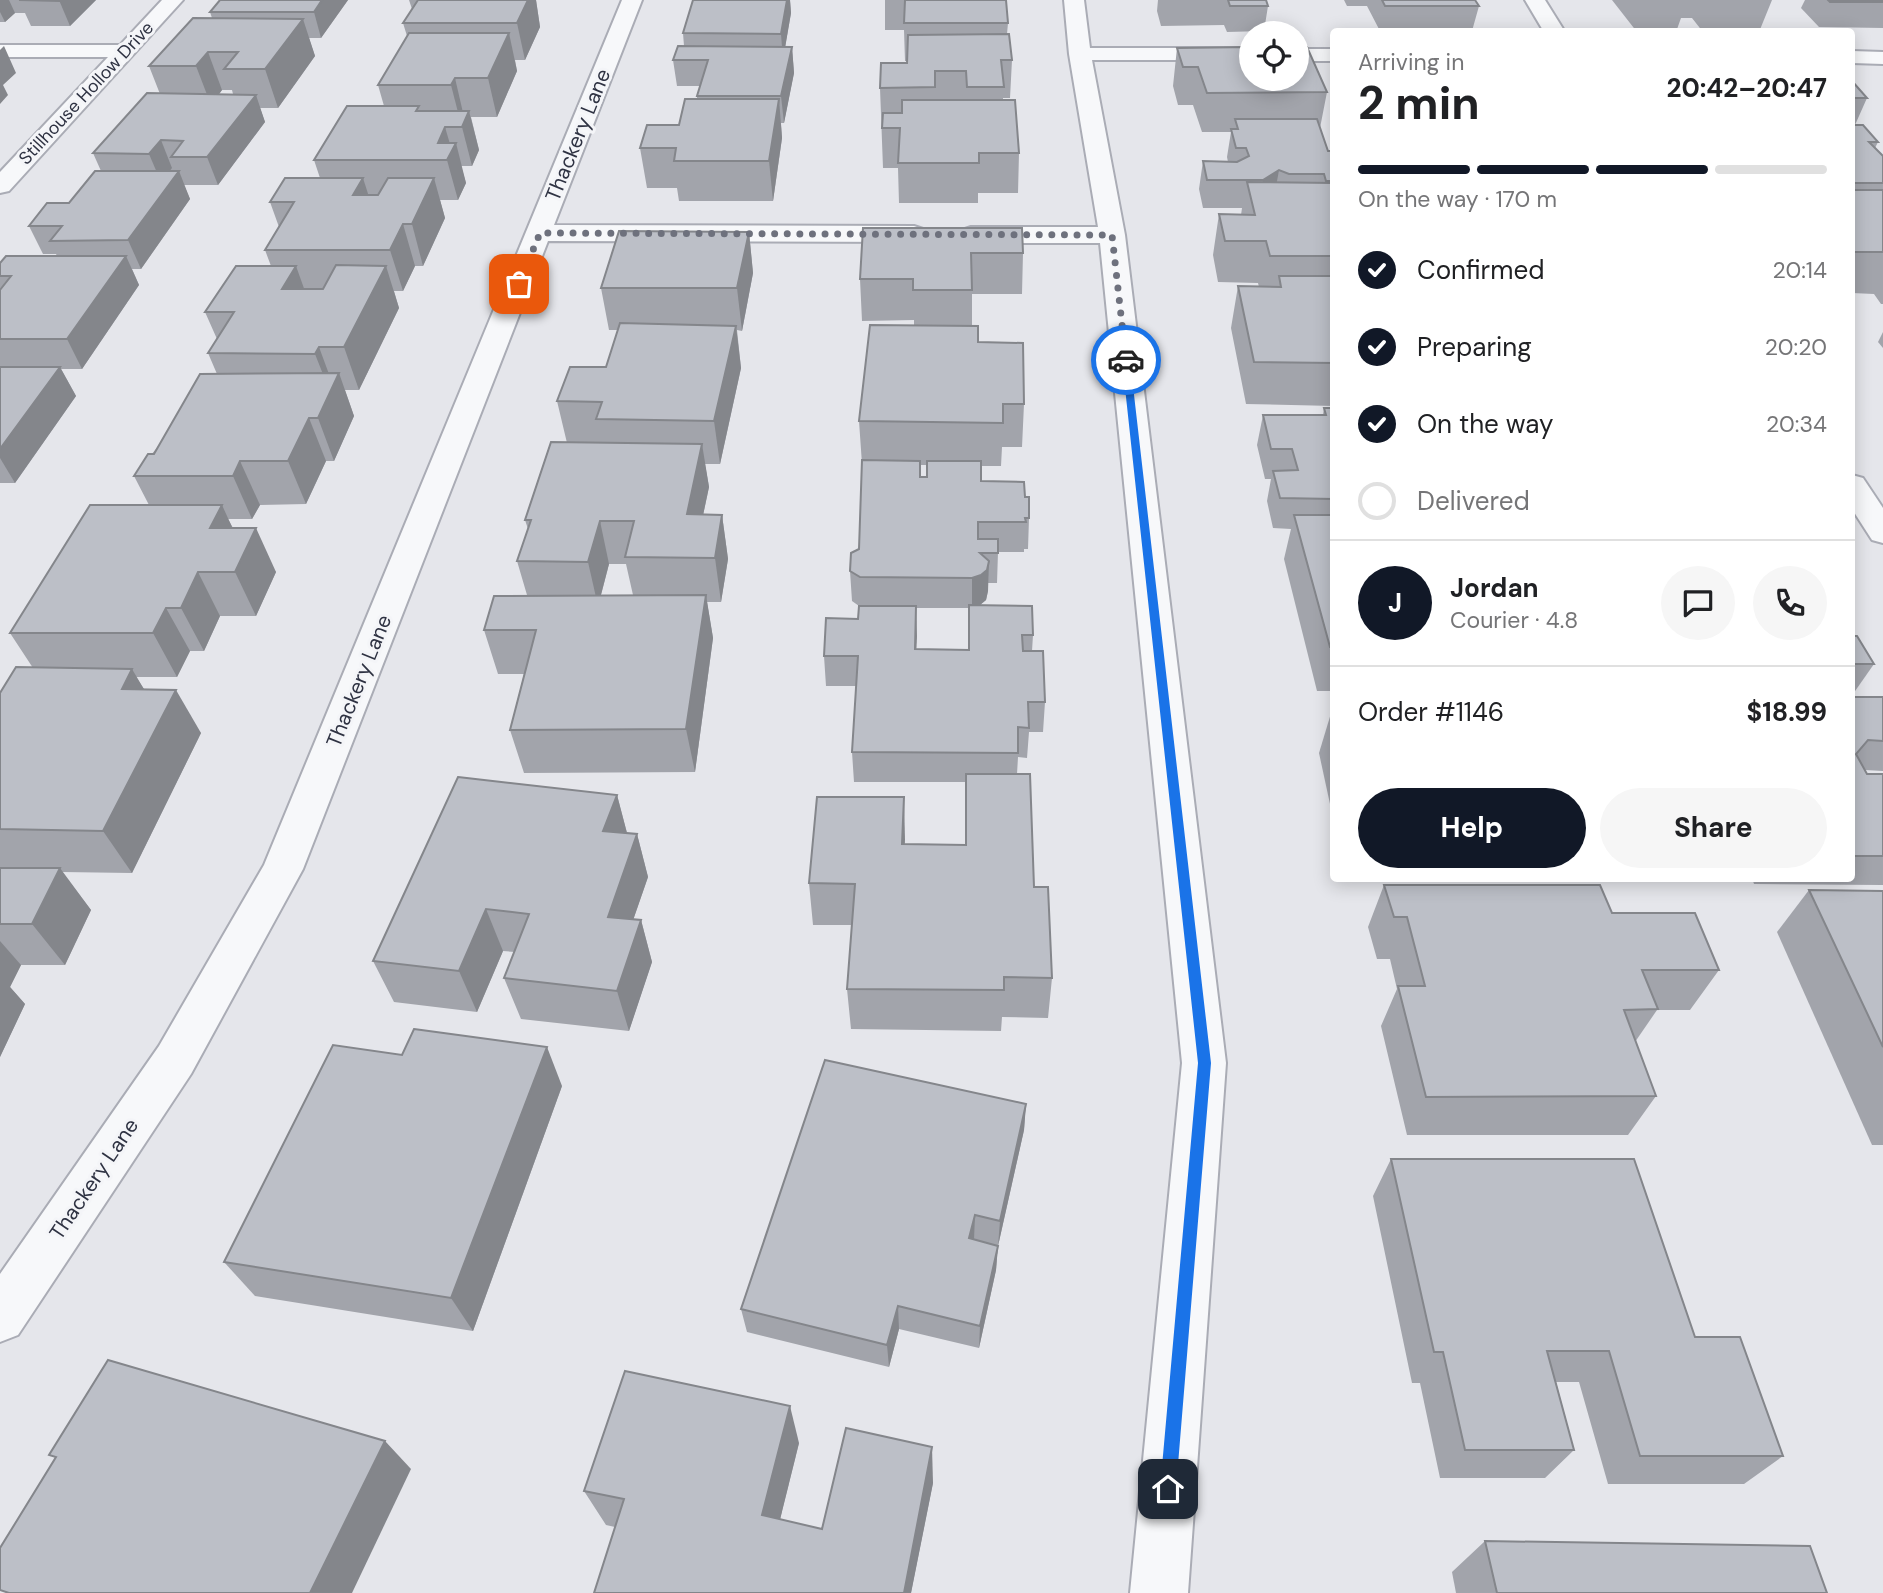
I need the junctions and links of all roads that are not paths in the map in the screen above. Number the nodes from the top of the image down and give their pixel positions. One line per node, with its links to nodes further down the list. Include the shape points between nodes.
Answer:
1 (173, 0): 7 (street, Stillhouse Hollow Drive)
2 (632, 0): 15 (street, Thackery Lane)
3 (1074, 0): 8 (street)
4 (1535, 0): 5 (street)
5 (1552, 28)
6 (0, 51): 7 (street)
7 (125, 51): 14 (street, Stillhouse Hollow Drive)
8 (1080, 54): 9 (street); 16 (street)
9 (1239, 54)
10 (1309, 55): 11 (street)
11 (1330, 55)
12 (1855, 58): 13 (street)
13 (1883, 58)
14 (0, 187)
15 (540, 233): 16 (street); 19 (street, Thackery Lane, via 283,869 175,1060)
16 (1112, 235): 20 (street, via 1204,1063)
17 (1855, 490): 18 (street)
18 (1883, 533)
19 (0, 1317)
20 (1159, 1593)

